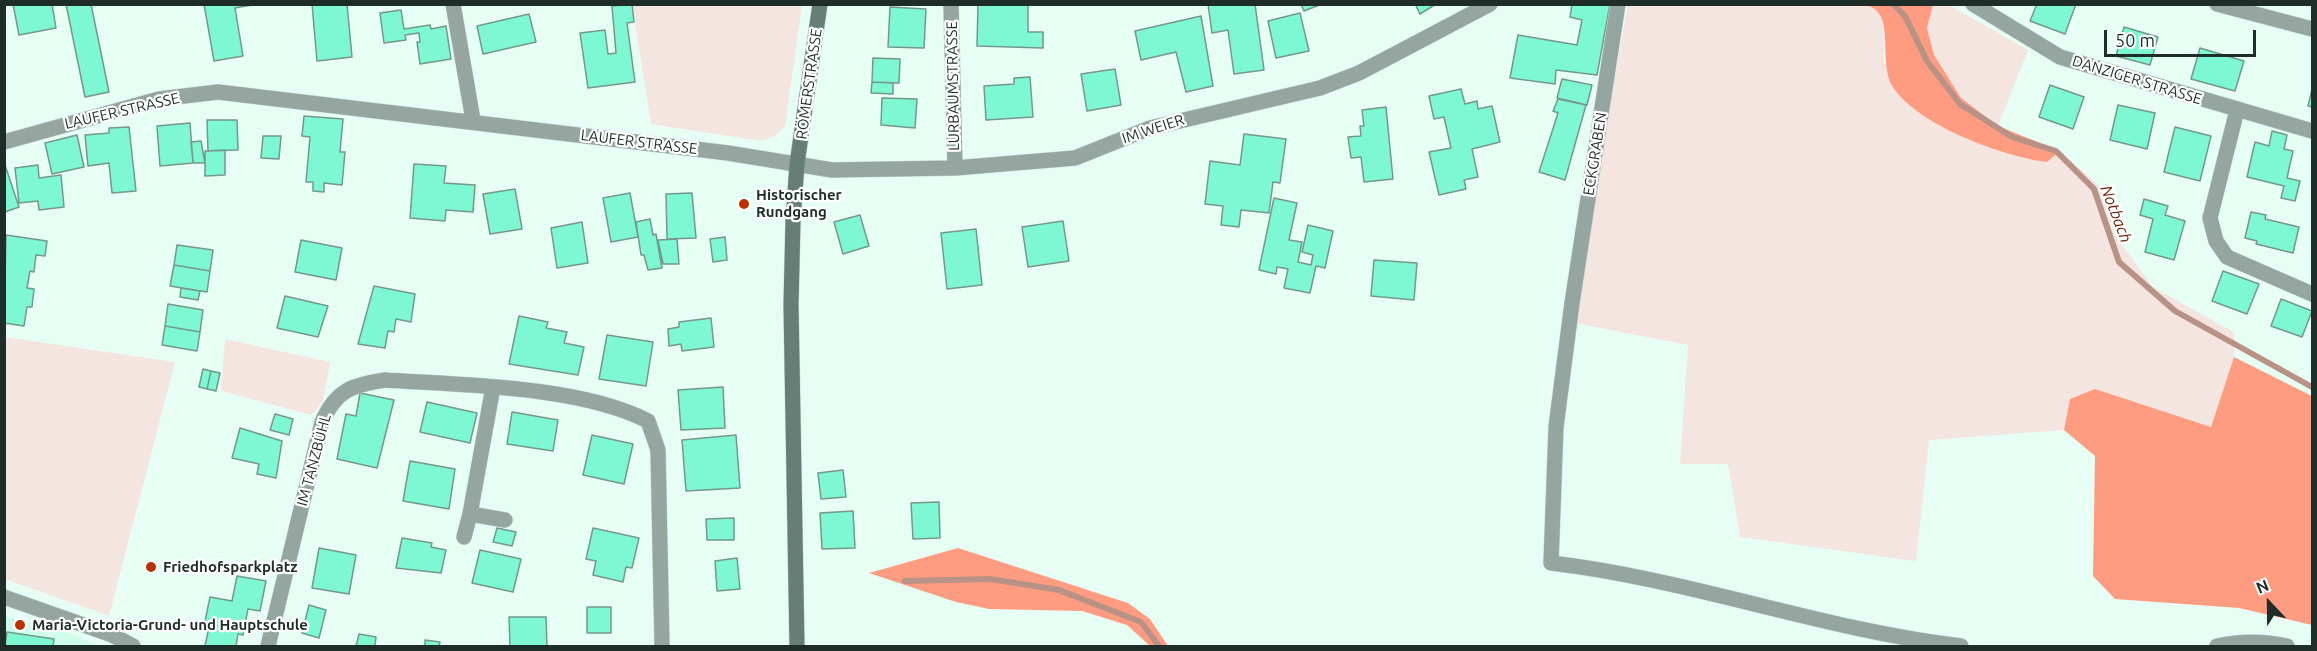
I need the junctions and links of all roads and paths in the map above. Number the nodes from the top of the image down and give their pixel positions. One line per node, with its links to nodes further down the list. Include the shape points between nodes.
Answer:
1 (453, 4): 10 (street)
2 (820, 4): 13 (main road, RÖMERSTRASSE)
3 (951, 4): 14 (street, LURBAUMSTRASSE)
4 (1490, 4): 14 (street, IM WEIER, via 1359,73 1320,88 1150,128 1075,158)
5 (1618, 4): 25 (street, ECKGRABEN, via 1556,427 1551,563)
6 (1972, 4): 9 (street, DANZIGER STRASSE, via 2060,57)
7 (2217, 4): 8 (street)
8 (2313, 29)
9 (2237, 110): 11 (street, DANZIGER STRASSE); 15 (street, via 2210,218 2216,241 2227,257)
10 (473, 120): 12 (street, LAUFER STRASSE, via 218,92 159,99); 13 (street, LAUFER STRASSE)
11 (2313, 131)
12 (4, 142)
13 (797, 164): 14 (street, IM WEIER, via 861,171); 24 (main road, via 791,305)
14 (955, 168)
15 (2313, 294)
16 (493, 387): 17 (street); 22 (street, IM TANZBÜHL, via 385,380 362,383 340,393 330,403 322,422); 23 (street, IM TANZBÜHL, via 542,392 628,411 648,421 658,450)
17 (470, 514): 18 (street); 19 (street)
18 (505, 520)
19 (465, 537)
20 (4, 597): 21 (street)
21 (133, 646)
22 (268, 646)
23 (662, 646)
24 (797, 646)
25 (1961, 646)
26 (2217, 646): 27 (street, via 2236,642)
27 (2287, 646)

